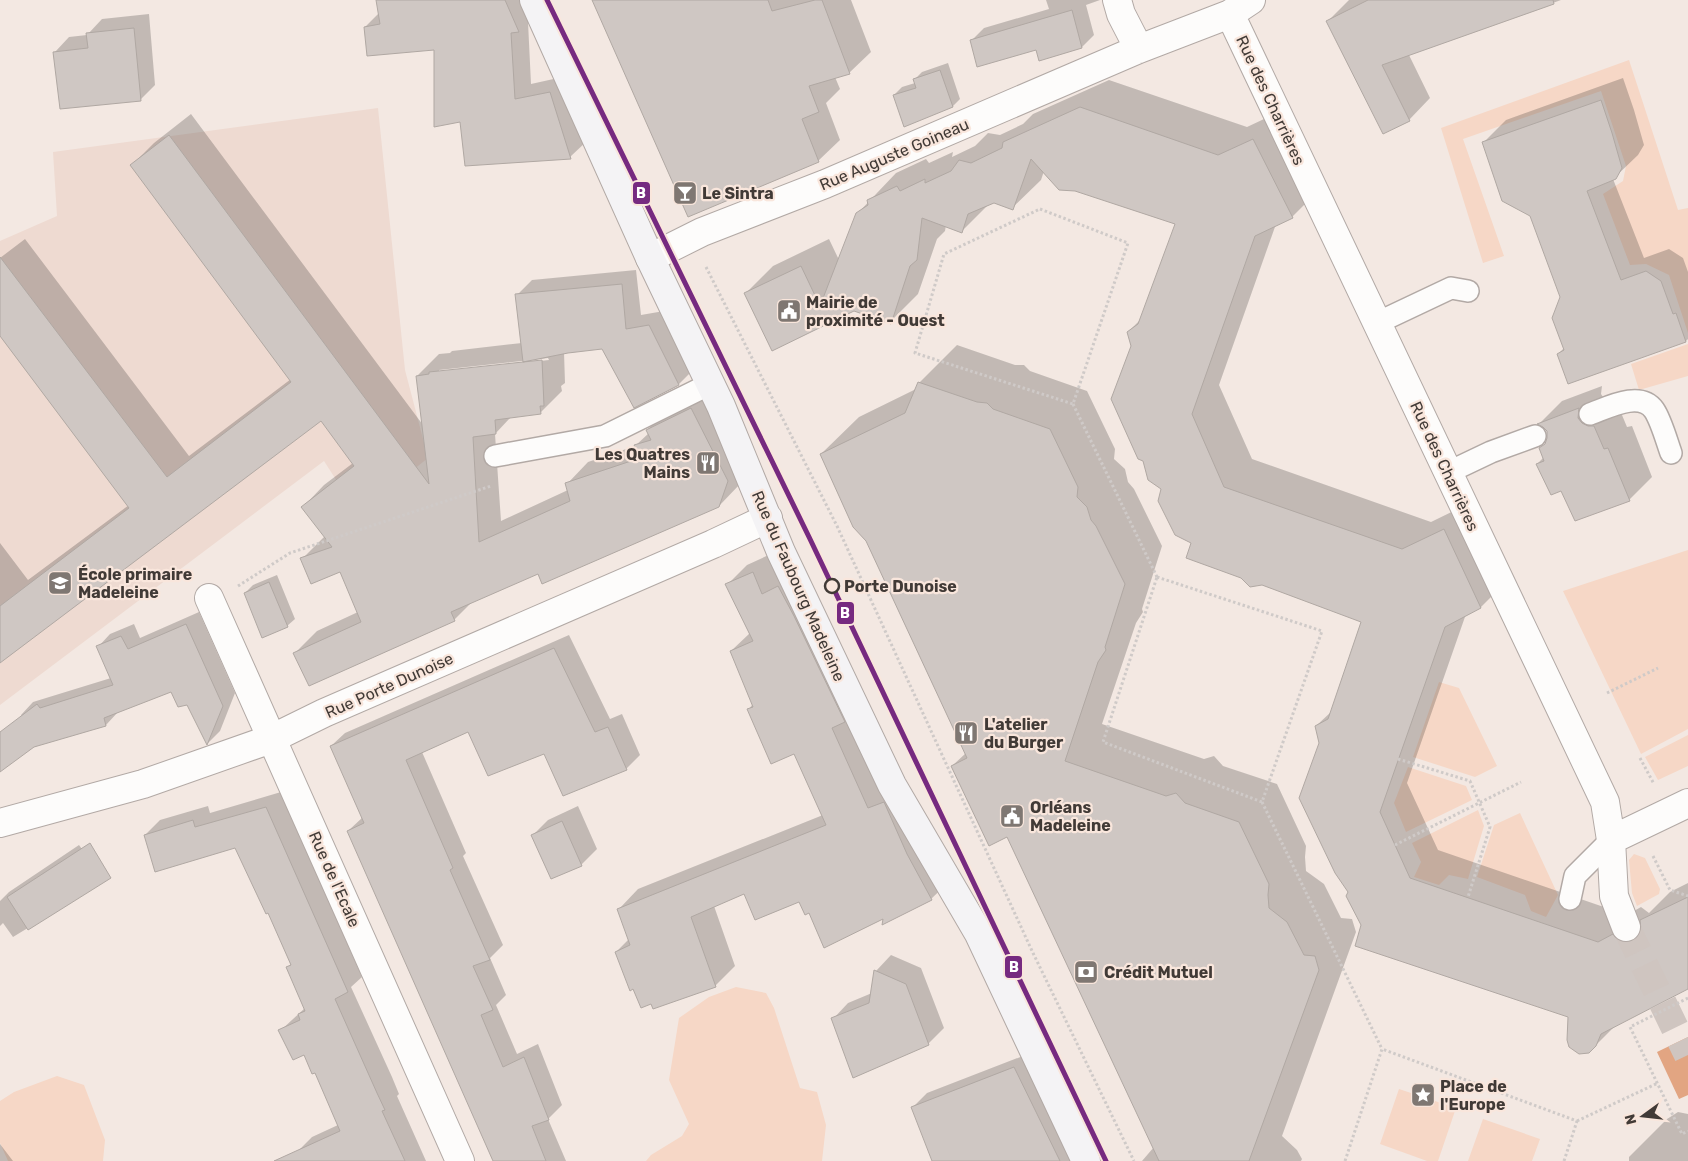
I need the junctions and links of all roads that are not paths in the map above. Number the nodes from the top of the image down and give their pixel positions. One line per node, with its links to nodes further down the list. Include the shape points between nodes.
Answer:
1 (534, 0): 5 (street, Rue du Faubourg Madeleine)
2 (1117, 0): 4 (street)
3 (1238, 5): 4 (street, Rue Auguste Goineau); 7 (street, Rue des Charrières)
4 (1139, 49): 5 (street, Rue Auguste Goineau)
5 (650, 258): 8 (street, Rue du Faubourg Madeleine)
6 (1468, 290): 7 (lane, via 1451,288)
7 (1377, 323): 13 (street, Rue des Charrières)
8 (710, 384): 12 (lane, via 605,436); 14 (street, Rue du Faubourg Madeleine)
9 (1590, 414): 11 (lane, via 1626,400 1646,402 1654,410)
10 (1535, 436): 13 (lane)
11 (1671, 453)
12 (495, 456)
13 (1449, 472): 19 (street, Rue des Charrières, via 1605,802)
14 (768, 518): 16 (street, Rue Porte Dunoise); 23 (street, Rue du Faubourg Madeleine, via 892,786 979,934)
15 (209, 598): 16 (street, Rue de l'Ecale)
16 (271, 739): 18 (street, Rue Porte Dunoise, via 143,784); 22 (street, Rue de l'Ecale)
17 (1688, 803): 19 (street)
18 (0, 823)
19 (1611, 840): 20 (lane, via 1575,876); 21 (street, Rue des Charrières, via 1614,896)
20 (1570, 899)
21 (1626, 927)
22 (460, 1161)
23 (1086, 1161)

